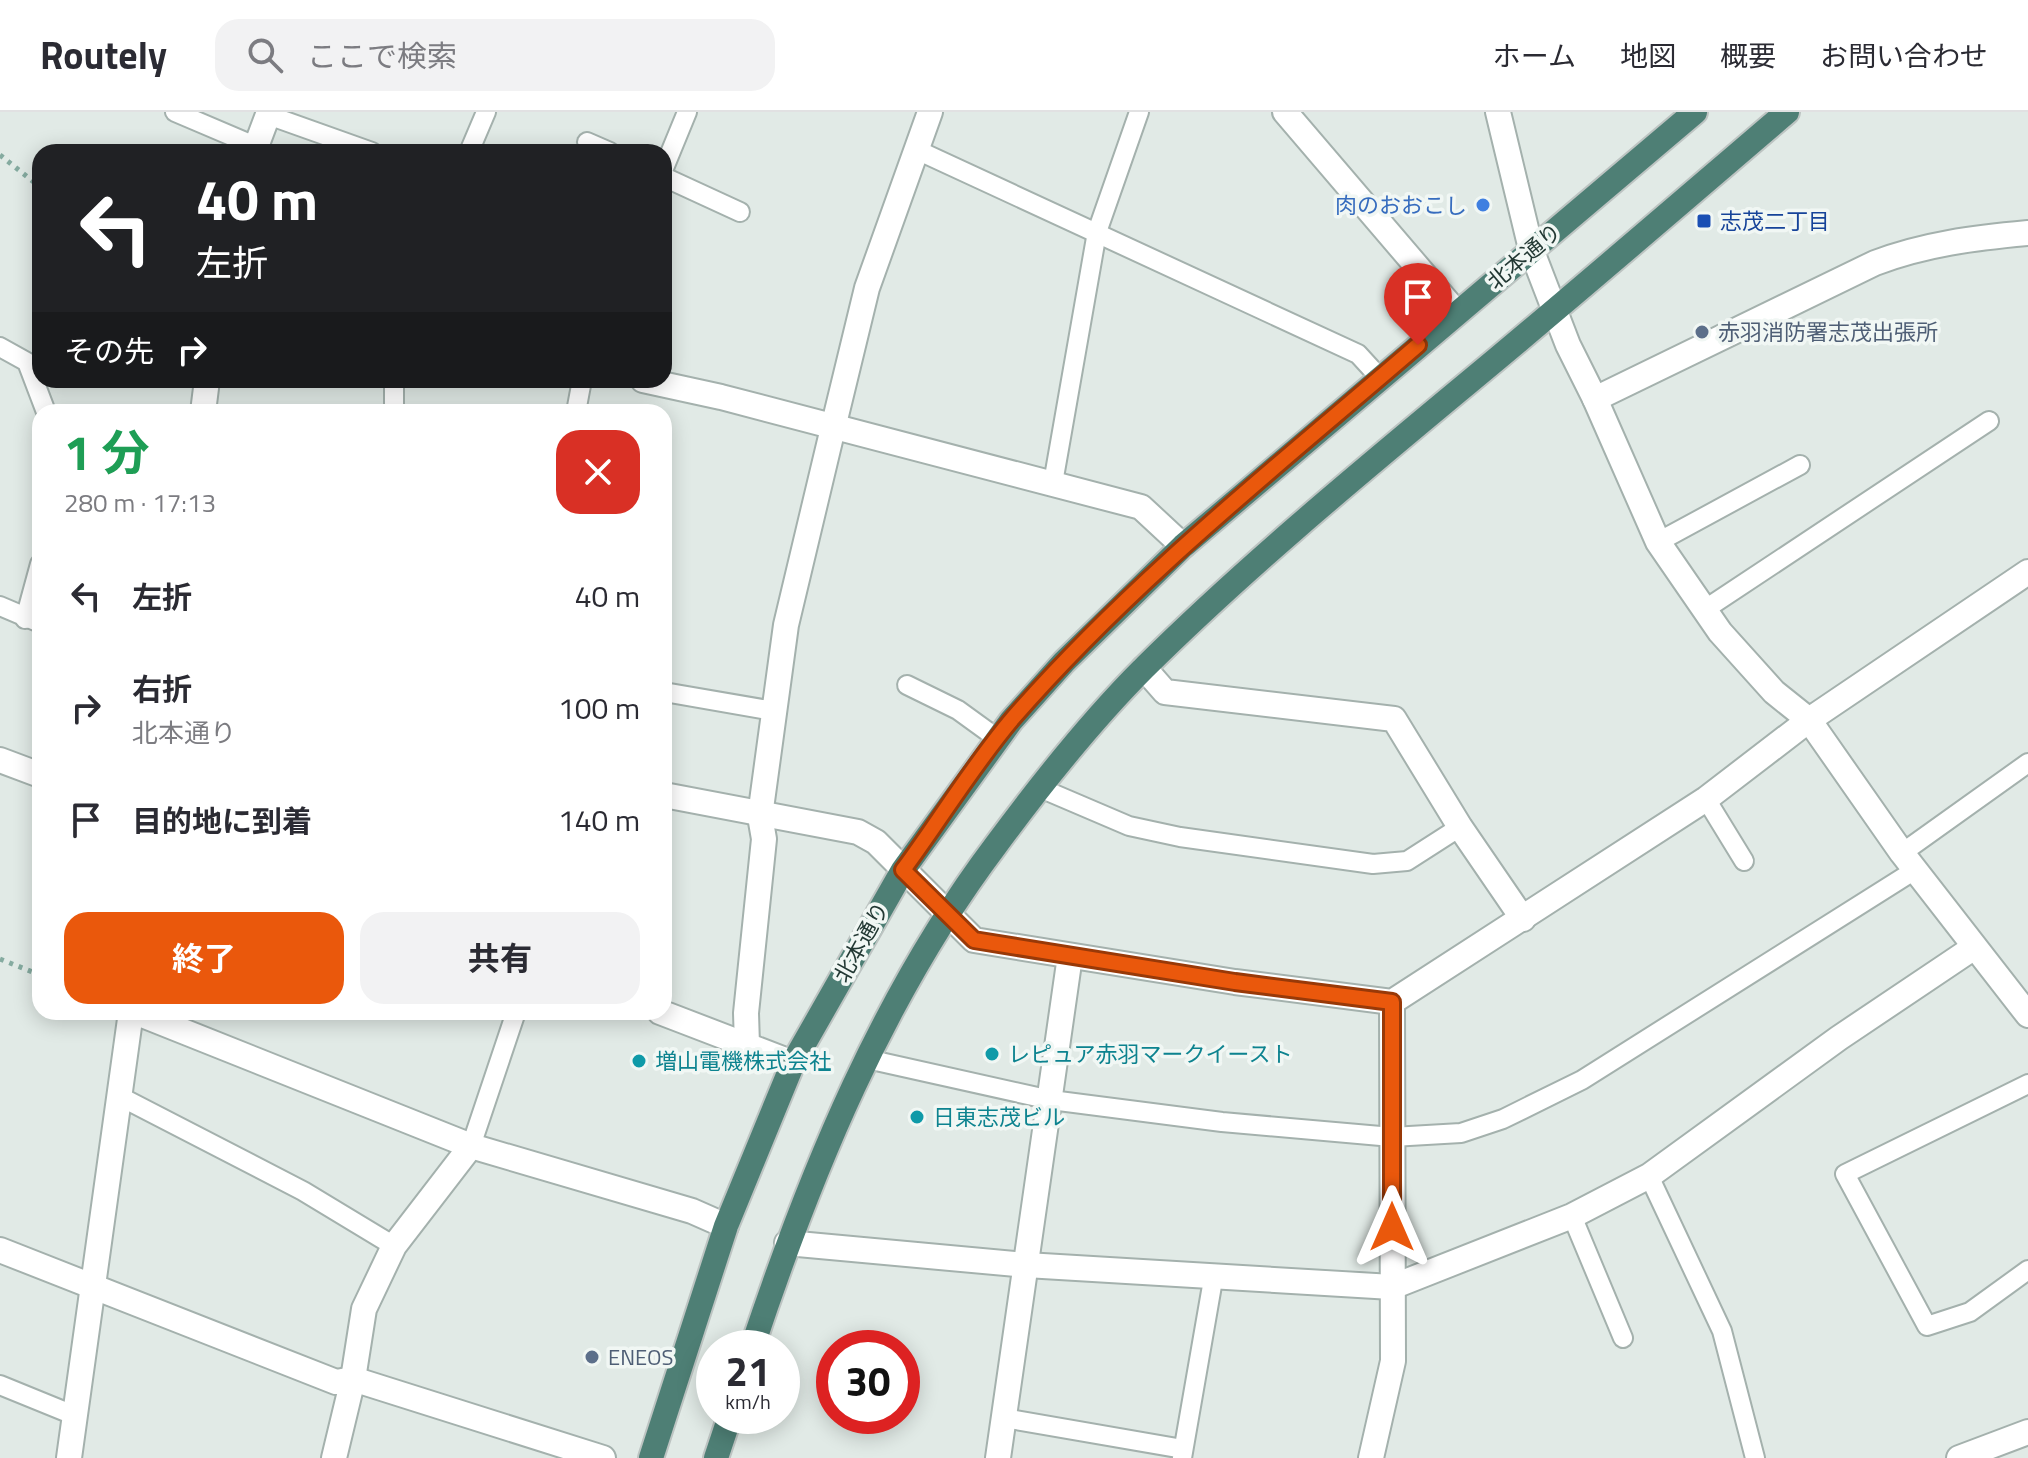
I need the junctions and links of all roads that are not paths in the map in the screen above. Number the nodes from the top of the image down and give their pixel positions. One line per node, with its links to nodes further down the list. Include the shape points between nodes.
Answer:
1 (175, 112): 12 (lane)
2 (486, 112): 15 (lane)
3 (687, 112): 17 (lane)
4 (930, 112): 18 (street)
5 (1139, 112): 21 (lane)
6 (1285, 112): 25 (street)
7 (1498, 112): 23 (street)
8 (1695, 112): 23 (highway, 北本通り)
9 (1787, 112): 24 (highway)
10 (269, 113): 13 (street); 14 (lane)
11 (587, 142): 16 (lane)
12 (243, 144)
13 (256, 144)
14 (351, 144)
15 (472, 144)
16 (592, 144)
17 (672, 149)
18 (917, 150): 21 (lane); 32 (street, via 867,288)
19 (672, 181): 20 (lane)
20 (740, 212)
21 (1097, 232): 28 (lane, via 1358,354); 34 (lane)
22 (2028, 233): 30 (street, via 1914,248)
23 (1531, 249): 24 (street); 25 (highway, 北本通り)
24 (1554, 311): 30 (street); 41 (highway, via 1321,508)
25 (1456, 312): 28 (highway, 北本通り)
26 (0, 347): 27 (lane, via 27,362)
27 (32, 375)
28 (1380, 378): 36 (highway, 北本通り)
29 (672, 387): 32 (street)
30 (1595, 399): 35 (street)
31 (1989, 421): 39 (lane)
32 (833, 428): 34 (street); 44 (street, via 786,625)
33 (1800, 465): 35 (lane)
34 (1053, 483): 36 (street, via 1141,507)
35 (1658, 542): 39 (street)
36 (1183, 546): 46 (highway, 北本通り, via 1064,662)
37 (2028, 572): 45 (street)
38 (0, 606): 40 (lane)
39 (1704, 610): 45 (street, via 1774,692)
40 (32, 621)
41 (1144, 668): 50 (highway); 54 (street, via 1165,692 1394,719)
42 (907, 685): 46 (lane, via 958,710)
43 (672, 693): 44 (lane)
44 (774, 711): 53 (street)
45 (1809, 720): 52 (street); 56 (street)
46 (998, 739): 57 (highway, 北本通り)
47 (0, 760): 49 (street)
48 (2028, 763): 56 (lane)
49 (32, 772)
50 (1040, 788): 54 (lane, via 1129,826 1373,864 1407,861); 58 (highway)
51 (672, 797): 53 (street)
52 (1706, 799): 55 (lane); 59 (street)
53 (760, 816): 57 (street, via 858,832); 68 (street, via 764,839)
54 (1460, 827): 59 (street)
55 (1744, 861)
56 (1908, 862): 60 (street); 74 (lane, via 1647,1040 1539,1104 1461,1133)
57 (903, 870): 58 (street); 70 (highway, 北本通り)
58 (949, 914): 61 (street, via 974,940); 69 (highway)
59 (1523, 919): 62 (street)
60 (1973, 948): 63 (street); 76 (street)
61 (1070, 956): 62 (street); 73 (street)
62 (1392, 1002): 74 (street)
63 (2025, 1005)
64 (672, 1017): 68 (street)
65 (132, 1020): 72 (street)
66 (153, 1020): 75 (street)
67 (513, 1020): 75 (lane)
68 (747, 1045): 70 (street)
69 (867, 1059): 73 (lane); 79 (highway, via 822,1151)
70 (793, 1063): 78 (highway, 北本通り)
71 (2028, 1084): 83 (lane, via 1845,1174 1927,1326 1970,1312)
72 (119, 1096): 80 (lane, via 303,1191); 85 (street)
73 (1051, 1100): 74 (lane); 82 (street)
74 (1392, 1137): 86 (street)
75 (471, 1146): 78 (street, via 692,1211); 80 (street)
76 (1649, 1176): 77 (street); 103 (lane, via 1722,1331)
77 (1572, 1216): 86 (street); 88 (lane)
78 (726, 1226): 99 (highway, 北本通り)
79 (787, 1243): 82 (street); 87 (highway)
80 (394, 1246): 89 (street, via 364,1309)
81 (0, 1250): 85 (street)
82 (1026, 1265): 84 (street); 92 (street)
83 (2028, 1270)
84 (1214, 1274): 86 (street); 95 (lane)
85 (95, 1286): 89 (street, via 336,1382); 91 (street)
86 (1392, 1287): 102 (street, via 1393,1361)
87 (758, 1330)
88 (1623, 1338)
89 (353, 1379): 97 (street); 98 (street)
90 (0, 1385): 91 (lane)
91 (76, 1416): 96 (street)
92 (1004, 1418): 95 (lane); 101 (street)
93 (2028, 1432): 104 (street)
94 (724, 1434): 100 (highway)
95 (1182, 1454)
96 (69, 1458)
97 (334, 1458)
98 (603, 1458)
99 (651, 1458)
100 (716, 1458)
101 (998, 1458)
102 (1371, 1458)
103 (1755, 1458)
104 (1959, 1458)

